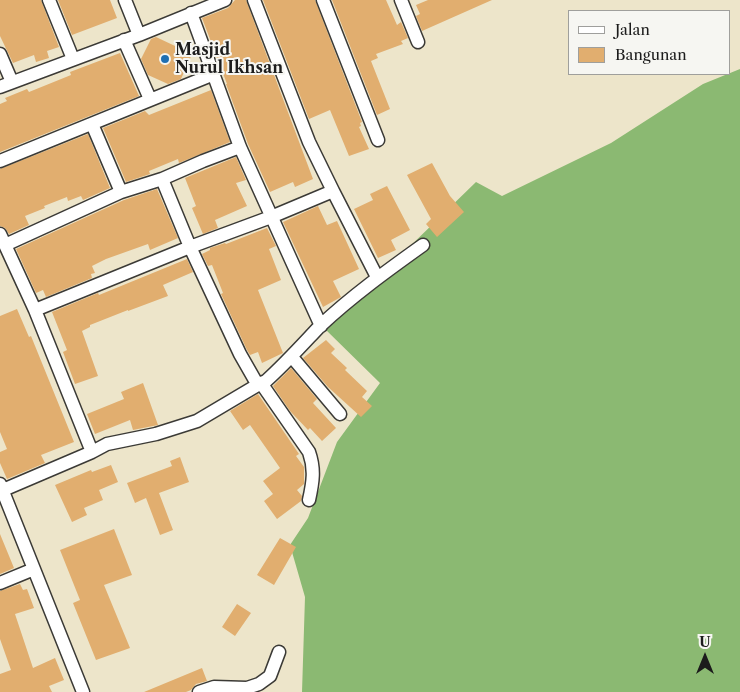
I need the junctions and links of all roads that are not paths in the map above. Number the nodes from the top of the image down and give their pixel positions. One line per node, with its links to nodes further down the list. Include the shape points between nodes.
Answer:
1 (49, 0): 13 (street)
2 (125, 0): 9 (street)
3 (225, 0): 7 (street)
4 (254, 0): 22 (street, via 309,142)
5 (323, 0): 18 (street)
6 (401, 0): 11 (street)
7 (202, 4): 8 (street)
8 (191, 13): 9 (street); 14 (street)
9 (139, 35): 10 (street)
10 (124, 40): 13 (street); 16 (street)
11 (418, 42)
12 (0, 54): 15 (street)
13 (73, 59): 15 (street)
14 (214, 74): 16 (street); 19 (street)
15 (6, 85)
16 (150, 99): 17 (street)
17 (92, 124): 20 (street); 23 (street)
18 (378, 140)
19 (240, 148): 21 (street); 24 (street)
20 (0, 161)
21 (162, 179): 23 (street); 27 (street)
22 (333, 191): 24 (street); 28 (street)
23 (121, 192): 25 (street)
24 (271, 217): 27 (street); 30 (street)
25 (2, 240): 29 (street)
26 (423, 245): 28 (street)
27 (190, 247): 29 (street); 32 (street, via 252,378)
28 (377, 277): 30 (street)
29 (35, 310): 34 (street)
30 (320, 326): 31 (street)
31 (292, 357): 32 (street); 33 (street)
32 (261, 383): 34 (street, via 197,421 156,434 106,444); 36 (street, via 314,464)
33 (340, 414)
34 (92, 452): 35 (street)
35 (1, 487): 37 (street)
36 (309, 500)
37 (34, 569): 38 (street); 40 (street)
38 (0, 583)
39 (279, 652): 41 (street, via 270,676 259,684 247,688 214,687)
40 (84, 692)
41 (199, 692)

